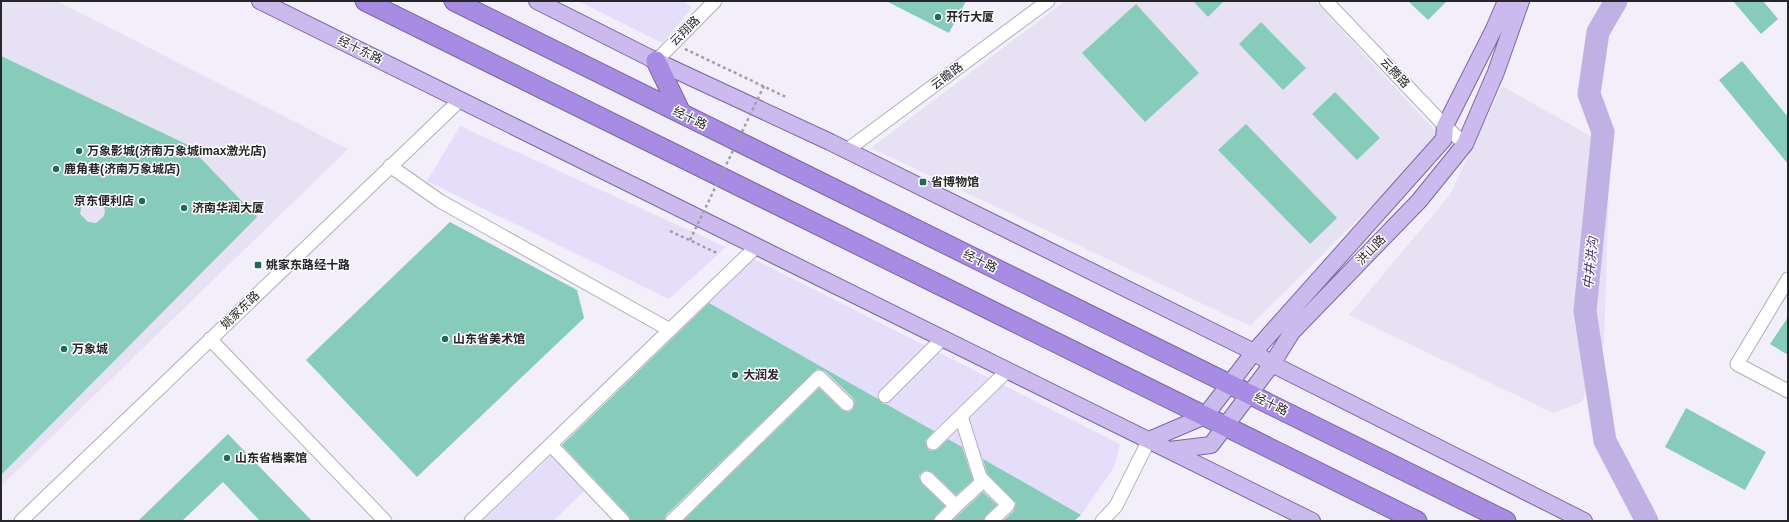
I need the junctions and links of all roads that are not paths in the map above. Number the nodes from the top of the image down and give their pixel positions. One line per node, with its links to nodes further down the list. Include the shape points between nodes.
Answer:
1 (260, 1): 11 (main road, 经十东路)
2 (365, 1): 31 (highway)
3 (454, 1): 12 (highway, 经十路)
4 (537, 1): 10 (main road)
5 (715, 1): 10 (street, 云翔路)
6 (1048, 1): 15 (street, 云瞻路)
7 (1326, 1): 13 (street, 云腾路)
8 (1506, 1): 13 (main road, 洪山路)
9 (1522, 1): 14 (main road, 洪山路, via 1496,72)
10 (656, 61): 12 (highway); 15 (main road)
11 (460, 100): 16 (street, 姚家东路); 17 (main road)
12 (681, 113): 25 (highway, 经十路)
13 (1445, 126): 14 (street, 云腾路); 22 (main road, 洪山路, via 1444,139)
14 (1465, 144): 23 (main road, 洪山路, via 1419,201 1292,332)
15 (847, 150): 22 (main road)
16 (390, 166): 19 (street, via 440,201); 20 (street, 姚家东路)
17 (757, 246): 19 (street); 21 (main road)
18 (1788, 280): 26 (street, via 1737,364)
19 (670, 330): 35 (street)
20 (210, 339): 40 (street, 姚家东路); 41 (street)
21 (942, 339): 24 (main road); 28 (street)
22 (1254, 352): 23 (main road); 25 (main road, 洪山路)
23 (1272, 364): 27 (main road, 洪山路); 51 (main road)
24 (1008, 370): 30 (street); 33 (main road)
25 (1229, 384): 27 (highway, 经十路); 31 (main road, 洪山路)
26 (1788, 391)
27 (1250, 394): 32 (main road, 洪山路); 50 (highway, 经十路)
28 (885, 396)
29 (847, 404): 44 (street, via 819,377)
30 (961, 416): 34 (street); 38 (street)
31 (1205, 416): 32 (highway); 33 (main road, 洪山路)
32 (1226, 426): 36 (main road, 洪山路, via 1211,445); 49 (highway)
33 (1149, 440): 36 (main road); 47 (street, via 1116,506)
34 (933, 443)
35 (550, 445): 42 (street); 43 (street)
36 (1169, 450): 48 (main road)
37 (928, 478): 39 (street)
38 (983, 481): 39 (street); 46 (street, via 1008,506)
39 (956, 506): 45 (street)
40 (21, 521)
41 (385, 521)
42 (471, 521)
43 (623, 521)
44 (672, 521)
45 (941, 521)
46 (992, 521)
47 (1102, 521)
48 (1312, 521)
49 (1417, 521)
50 (1506, 521)
51 (1584, 521)

